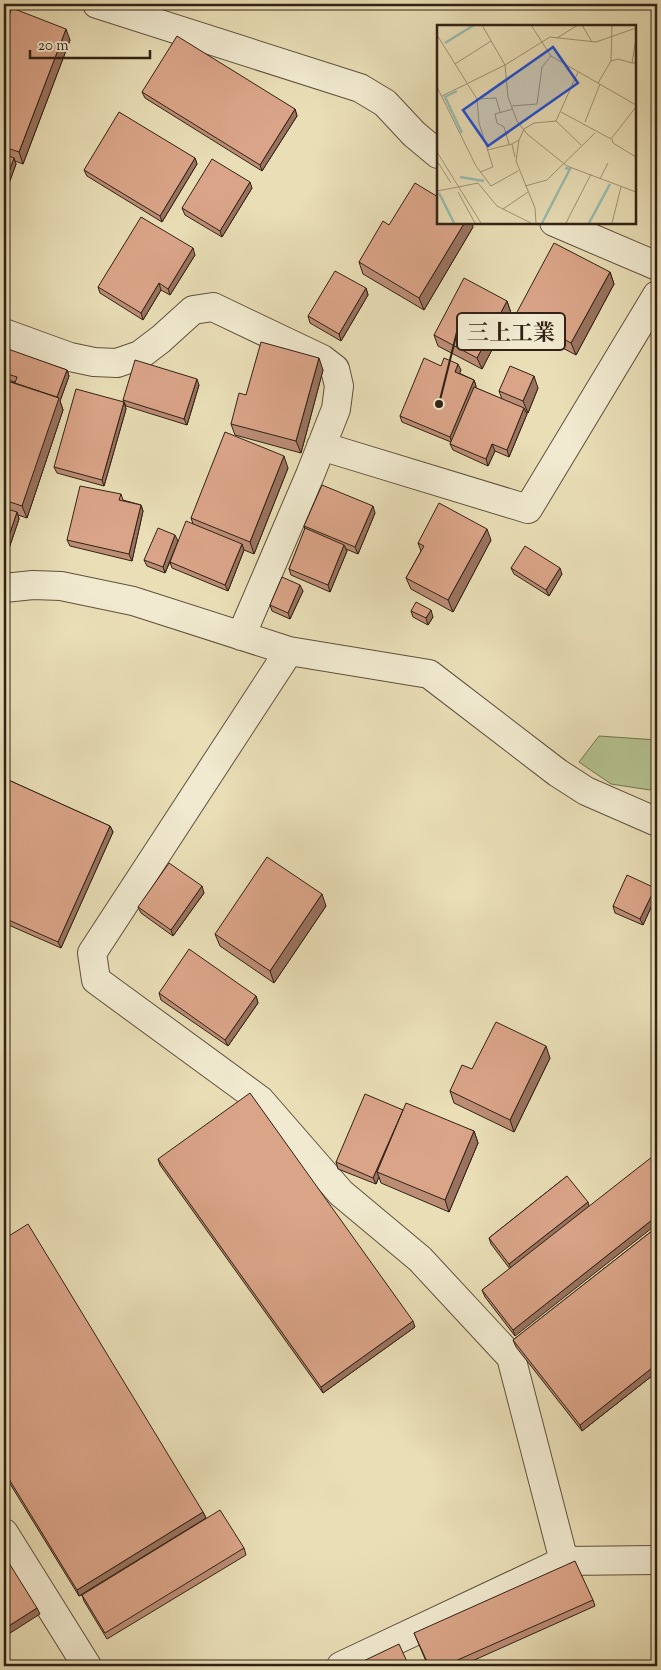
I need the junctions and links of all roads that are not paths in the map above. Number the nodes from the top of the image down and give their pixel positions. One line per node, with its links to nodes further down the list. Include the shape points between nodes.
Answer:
1 (97, 4): 2 (street, via 360,88 385,103)
2 (437, 153)
3 (559, 224): 4 (street)
4 (657, 266)
5 (657, 295): 7 (street, via 528,509)
6 (4, 333): 7 (street, via 70,357 116,363 140,356 193,310 213,307 322,359 335,369 338,386 336,409)
7 (321, 446): 9 (street)
8 (4, 588): 9 (street, via 61,586 134,601)
9 (240, 636): 10 (street)
10 (289, 652): 11 (street, via 429,674 558,773 586,791); 14 (street, via 92,953 96,980 260,1100 342,1192 420,1259 512,1357)
11 (657, 822)
12 (4, 1533): 15 (street)
13 (657, 1560): 14 (street)
14 (564, 1561): 16 (street)
15 (87, 1666)
16 (341, 1666)

